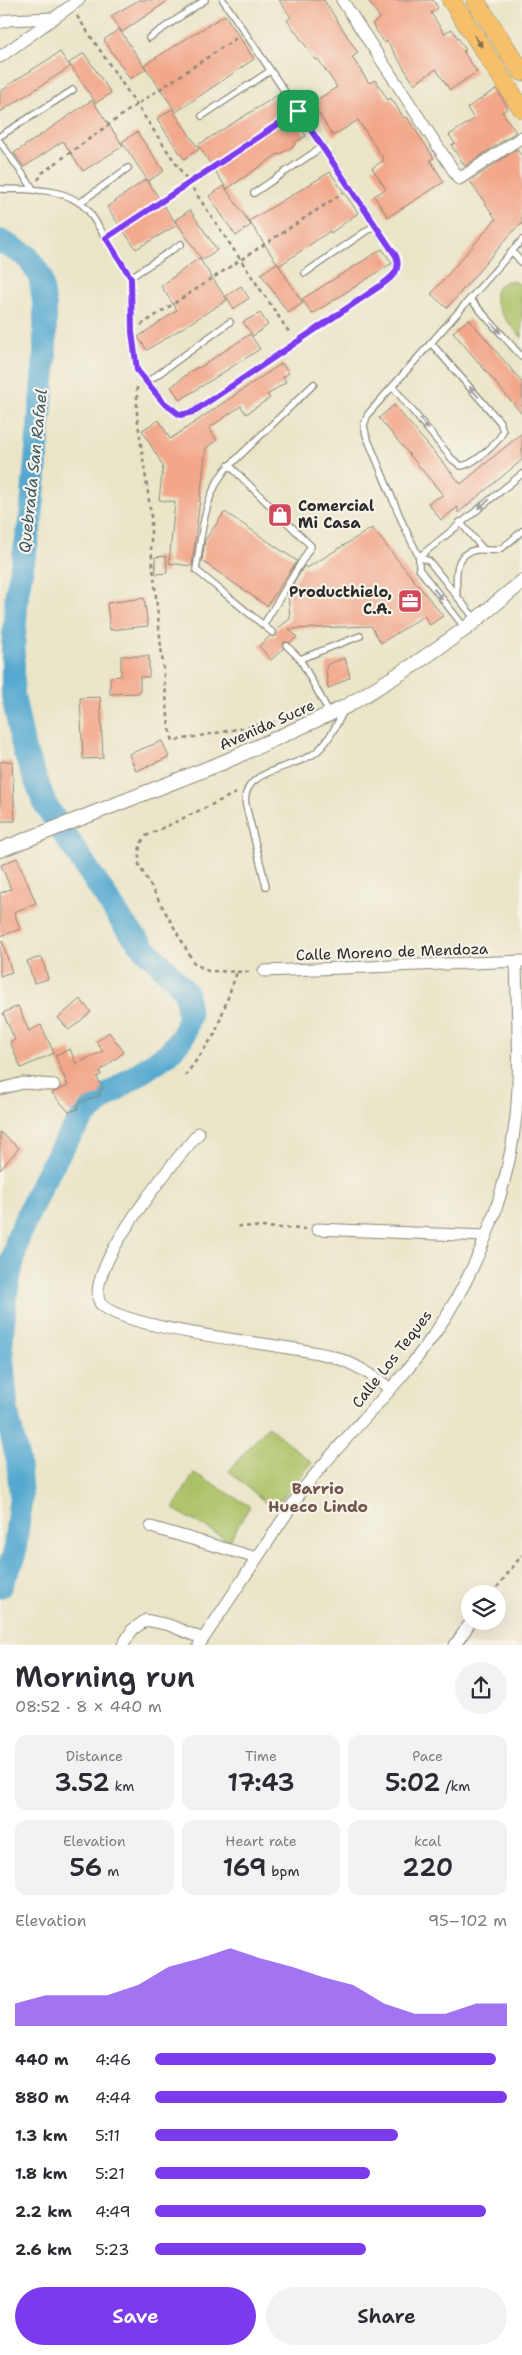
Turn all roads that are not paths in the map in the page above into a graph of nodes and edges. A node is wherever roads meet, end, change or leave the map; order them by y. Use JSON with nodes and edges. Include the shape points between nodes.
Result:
{"nodes":[{"id":1,"x":205,"y":0,"type":"edge"},
{"id":2,"x":223,"y":0,"type":"edge"},
{"id":3,"x":342,"y":0,"type":"edge"},
{"id":4,"x":451,"y":0,"type":"edge"},
{"id":5,"x":475,"y":0,"type":"edge"},
{"id":6,"x":74,"y":3,"type":"edge"},
{"id":7,"x":54,"y":18,"type":"junction"},
{"id":8,"x":0,"y":23,"type":"edge"},
{"id":9,"x":149,"y":38,"type":"dead end"},
{"id":10,"x":0,"y":57,"type":"edge"},
{"id":11,"x":270,"y":70,"type":"junction"},
{"id":12,"x":522,"y":72,"type":"edge"},
{"id":13,"x":73,"y":90,"type":"dead end"},
{"id":14,"x":522,"y":109,"type":"edge"},
{"id":15,"x":202,"y":116,"type":"dead end"},
{"id":16,"x":0,"y":136,"type":"edge"},
{"id":17,"x":522,"y":137,"type":"edge"},
{"id":18,"x":0,"y":142,"type":"edge"},
{"id":19,"x":322,"y":147,"type":"junction"},
{"id":20,"x":128,"y":168,"type":"dead end"},
{"id":21,"x":0,"y":189,"type":"edge"},
{"id":22,"x":34,"y":190,"type":"junction"},
{"id":23,"x":254,"y":193,"type":"dead end"},
{"id":24,"x":81,"y":202,"type":"junction"},
{"id":25,"x":375,"y":225,"type":"junction"},
{"id":26,"x":522,"y":240,"type":"edge"},
{"id":27,"x":182,"y":244,"type":"dead end"},
{"id":28,"x":512,"y":251,"type":"junction"},
{"id":29,"x":522,"y":263,"type":"edge"},
{"id":30,"x":305,"y":273,"type":"dead end"},
{"id":31,"x":131,"y":278,"type":"junction"},
{"id":32,"x":470,"y":299,"type":"junction"},
{"id":33,"x":230,"y":322,"type":"dead end"},
{"id":34,"x":432,"y":343,"type":"junction"},
{"id":35,"x":522,"y":357,"type":"edge"},
{"id":36,"x":146,"y":383,"type":"junction"},
{"id":37,"x":314,"y":384,"type":"dead end"},
{"id":38,"x":393,"y":386,"type":"junction"},
{"id":39,"x":230,"y":465,"type":"junction"},
{"id":40,"x":522,"y":474,"type":"edge"},
{"id":41,"x":460,"y":522,"type":"junction"},
{"id":42,"x":522,"y":531,"type":"edge"},
{"id":43,"x":483,"y":550,"type":"junction"},
{"id":44,"x":419,"y":557,"type":"junction"},
{"id":45,"x":522,"y":582,"type":"edge"},
{"id":46,"x":457,"y":596,"type":"junction"},
{"id":47,"x":264,"y":624,"type":"junction"},
{"id":48,"x":471,"y":624,"type":"junction"},
{"id":49,"x":273,"y":633,"type":"dead end"},
{"id":50,"x":360,"y":636,"type":"dead end"},
{"id":51,"x":286,"y":646,"type":"dead end"},
{"id":52,"x":300,"y":659,"type":"junction"},
{"id":53,"x":347,"y":706,"type":"junction"},
{"id":54,"x":330,"y":714,"type":"junction"},
{"id":55,"x":0,"y":850,"type":"edge"},
{"id":56,"x":266,"y":886,"type":"dead end"},
{"id":57,"x":519,"y":962,"type":"edge"},
{"id":58,"x":264,"y":972,"type":"road end"},
{"id":59,"x":54,"y":1085,"type":"dead end"},
{"id":60,"x":0,"y":1089,"type":"edge"},
{"id":61,"x":198,"y":1133,"type":"dead end"},
{"id":62,"x":317,"y":1229,"type":"road end"},
{"id":63,"x":485,"y":1236,"type":"junction"},
{"id":64,"x":390,"y":1389,"type":"junction"},
{"id":65,"x":151,"y":1527,"type":"dead end"},
{"id":66,"x":256,"y":1558,"type":"junction"},
{"id":67,"x":465,"y":1630,"type":"edge"},
{"id":68,"x":201,"y":1642,"type":"edge"},
{"id":69,"x":123,"y":1645,"type":"edge"},
{"id":70,"x":455,"y":1645,"type":"edge"}],
"edges":[{"from":1,"to":9,"type":"lane"},
{"from":2,"to":11,"type":"lane"},
{"from":3,"to":17,"type":"street","via":[[459,179]]},
{"from":4,"to":14,"type":"main road","one_way":true},
{"from":5,"to":12,"type":"main road"},
{"from":6,"to":7,"type":"street"},
{"from":7,"to":8,"type":"street"},
{"from":7,"to":10,"type":"street"},
{"from":11,"to":15,"type":"lane"},
{"from":11,"to":19,"type":"lane"},
{"from":13,"to":16,"type":"lane"},
{"from":18,"to":22,"type":"lane"},
{"from":19,"to":23,"type":"lane"},
{"from":19,"to":25,"type":"lane"},
{"from":20,"to":24,"type":"lane"},
{"from":21,"to":22,"type":"lane"},
{"from":22,"to":24,"type":"lane","via":[[64,193]]},
{"from":24,"to":31,"type":"lane"},
{"from":25,"to":30,"type":"lane"},
{"from":25,"to":36,"type":"lane","via":[[397,259],[395,274],[380,286],[189,414],[175,412]]},
{"from":26,"to":28,"type":"lane"},
{"from":27,"to":31,"type":"lane"},
{"from":28,"to":29,"type":"lane"},
{"from":28,"to":32,"type":"lane"},
{"from":31,"to":36,"type":"lane","via":[[132,332],[137,370]]},
{"from":32,"to":34,"type":"lane"},
{"from":32,"to":35,"type":"lane","one_way":true},
{"from":33,"to":36,"type":"lane"},
{"from":34,"to":38,"type":"lane"},
{"from":38,"to":34,"type":"lane","one_way":true,"via":[[461,466],[473,462],[498,440],[503,431],[500,422]]},
{"from":37,"to":39,"type":"lane"},
{"from":38,"to":44,"type":"lane","via":[[368,414],[364,429]]},
{"from":39,"to":47,"type":"lane","via":[[209,496],[196,570]]},
{"from":39,"to":47,"type":"lane","via":[[312,546]]},
{"from":40,"to":41,"type":"lane","one_way":true},
{"from":41,"to":43,"type":"lane"},
{"from":41,"to":44,"type":"lane"},
{"from":42,"to":43,"type":"lane","via":[[498,550]]},
{"from":43,"to":46,"type":"lane","via":[[468,553],[458,563]]},
{"from":44,"to":46,"type":"lane","via":[[429,561]]},
{"from":44,"to":48,"type":"lane","one_way":true,"via":[[419,569]]},
{"from":45,"to":48,"type":"street","name":"Avenida Sucre"},
{"from":46,"to":48,"type":"lane"},
{"from":47,"to":49,"type":"lane"},
{"from":48,"to":53,"type":"street","name":"Avenida Sucre"},
{"from":50,"to":52,"type":"lane"},
{"from":51,"to":52,"type":"lane"},
{"from":52,"to":54,"type":"lane"},
{"from":53,"to":54,"type":"street","name":"Avenida Sucre"},
{"from":53,"to":56,"type":"lane","via":[[330,738],[320,749],[306,759],[255,779],[246,789],[244,798]]},
{"from":54,"to":55,"type":"street","name":"Avenida Sucre","via":[[224,762]]},
{"from":57,"to":58,"type":"street","name":"Calle Moreno de Mendoza"},
{"from":57,"to":63,"type":"street","name":"Calle Los Teques","via":[[516,1116],[506,1176]]},
{"from":59,"to":60,"type":"street","via":[[23,1083]]},
{"from":61,"to":64,"type":"street","via":[[165,1173],[117,1244],[97,1286],[100,1302],[118,1315],[139,1321],[330,1356],[362,1368]]},
{"from":62,"to":63,"type":"street"},
{"from":63,"to":64,"type":"street","name":"Calle Los Teques","via":[[462,1287],[434,1334]]},
{"from":64,"to":66,"type":"street","name":"Calle Los Teques","via":[[316,1472]]},
{"from":65,"to":66,"type":"street"},
{"from":66,"to":68,"type":"street","name":"Calle Los Teques"},
{"from":67,"to":70,"type":"street"},
{"from":68,"to":69,"type":"street","via":[[169,1625],[146,1620],[132,1630]]}]}
